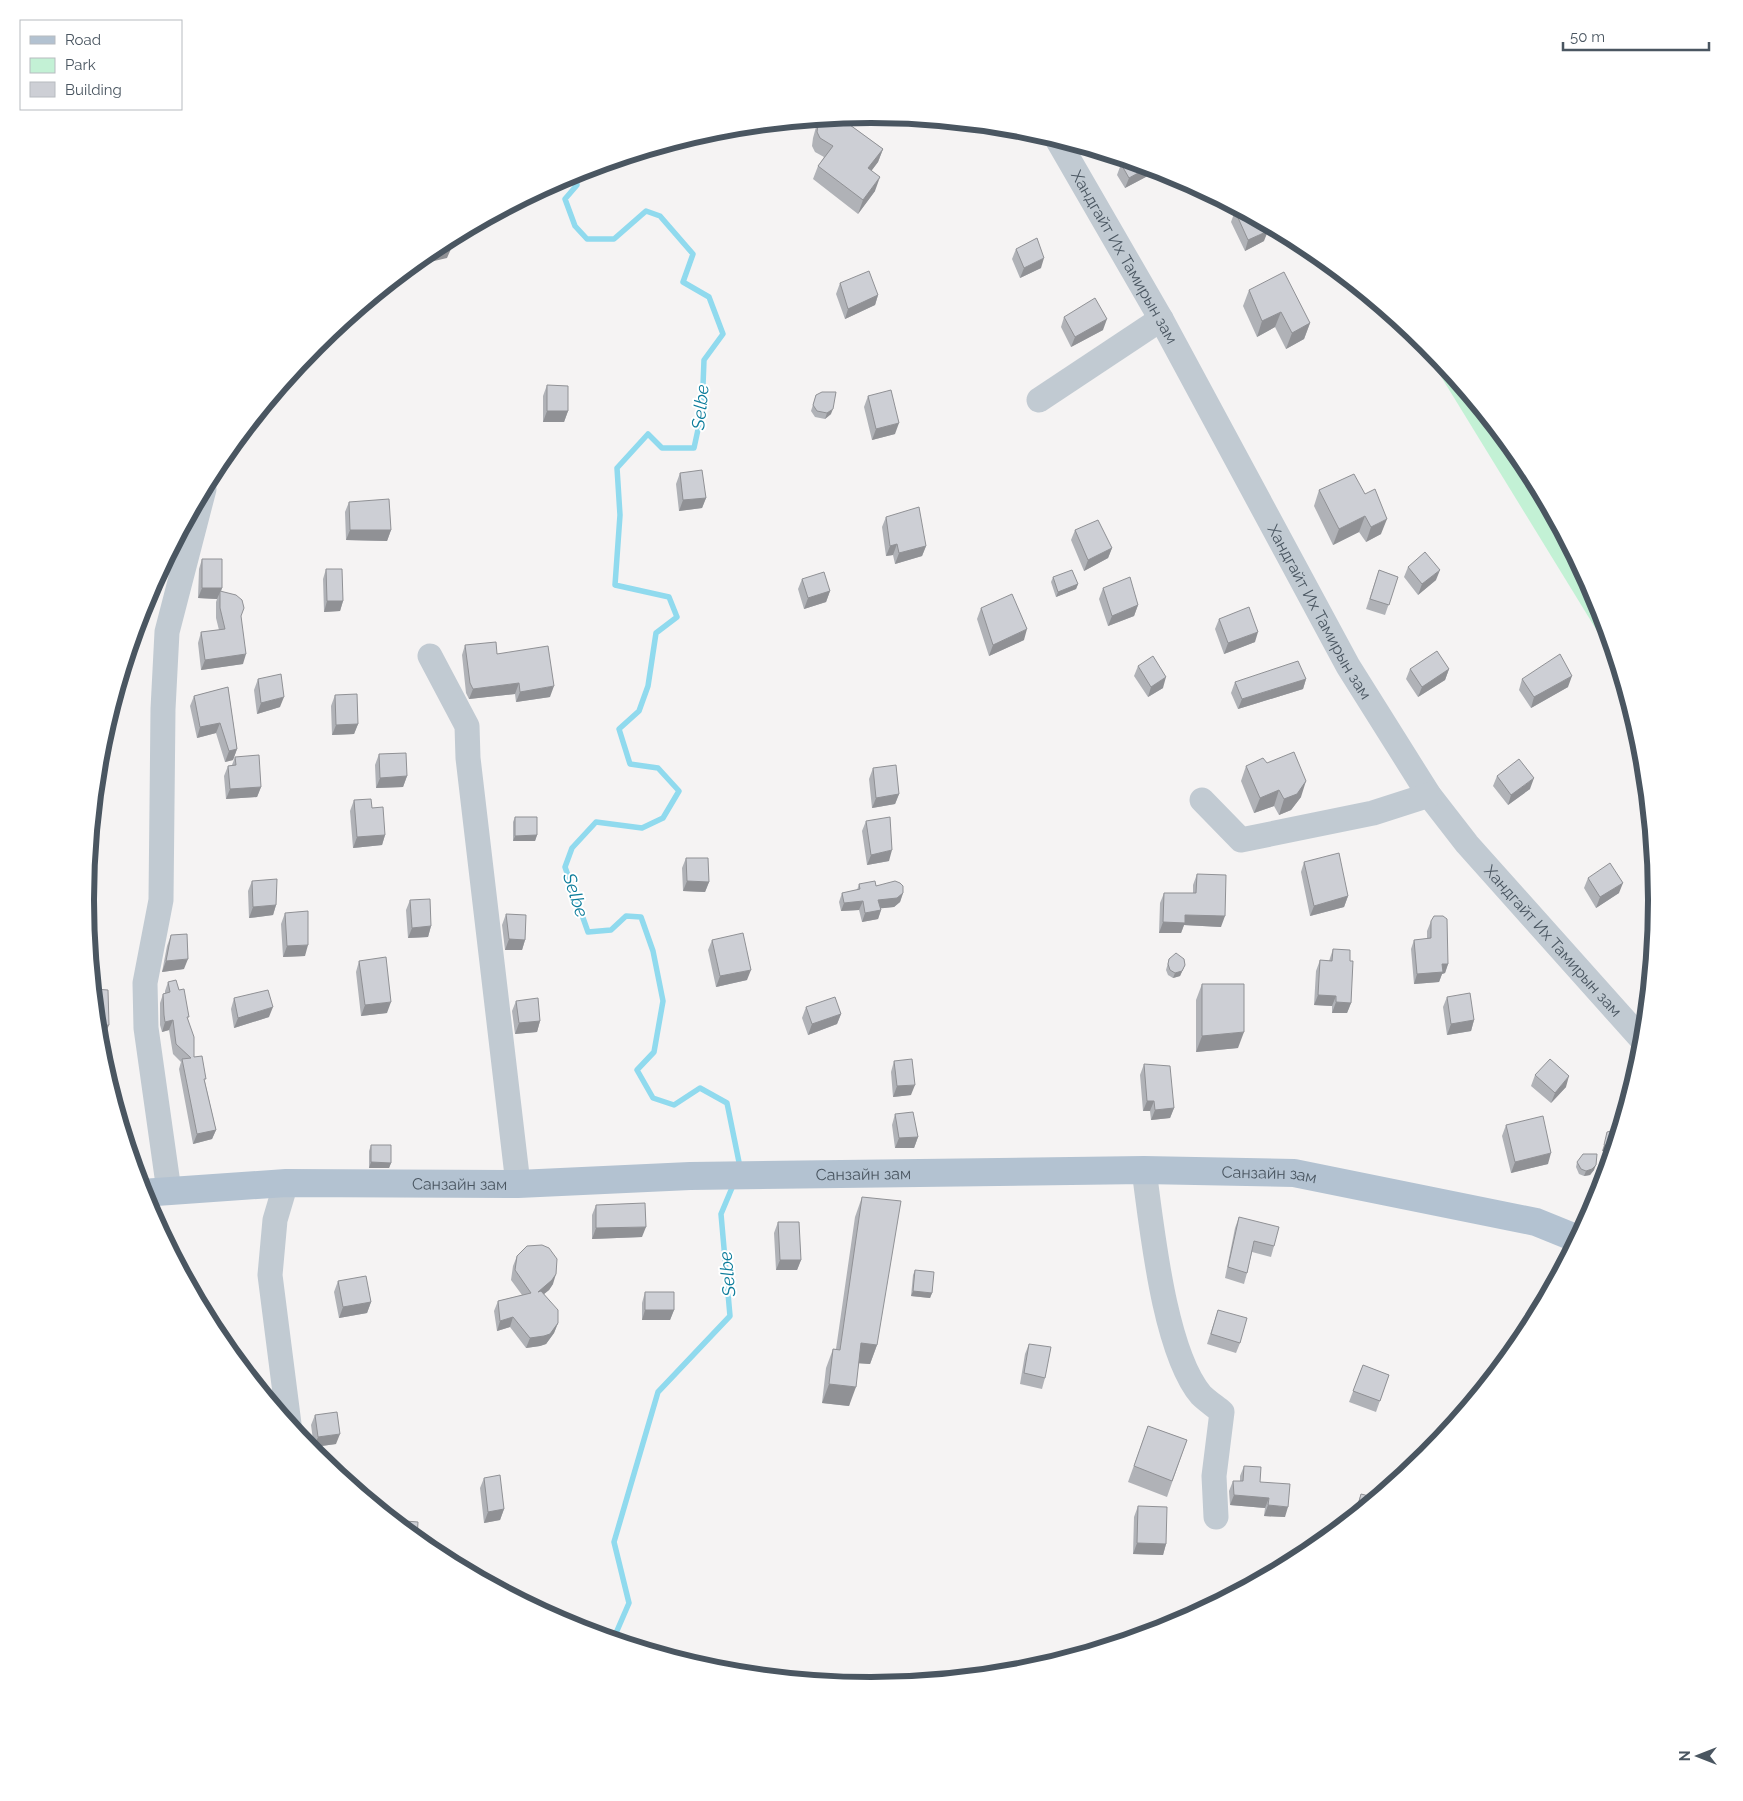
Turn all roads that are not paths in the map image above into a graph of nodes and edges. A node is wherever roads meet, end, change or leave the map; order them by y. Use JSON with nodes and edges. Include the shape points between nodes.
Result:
{"nodes":[{"id":1,"x":1061,"y":146,"type":"edge"},
{"id":2,"x":1161,"y":320,"type":"junction"},
{"id":3,"x":1039,"y":400,"type":"dead end"},
{"id":4,"x":198,"y":512,"type":"edge"},
{"id":5,"x":430,"y":656,"type":"dead end"},
{"id":6,"x":1429,"y":795,"type":"junction"},
{"id":7,"x":1202,"y":800,"type":"dead end"},
{"id":8,"x":1637,"y":1034,"type":"edge"},
{"id":9,"x":1144,"y":1170,"type":"junction"},
{"id":10,"x":286,"y":1183,"type":"junction"},
{"id":11,"x":518,"y":1184,"type":"junction"},
{"id":12,"x":155,"y":1192,"type":"edge"},
{"id":13,"x":1572,"y":1237,"type":"edge"},
{"id":14,"x":288,"y":1414,"type":"edge"},
{"id":15,"x":1216,"y":1517,"type":"dead end"}],
"edges":[{"from":1,"to":2,"type":"street","name":"Хандгайт Их Тамирын зам"},
{"from":2,"to":3,"type":"street"},
{"from":2,"to":6,"type":"street","name":"Хандгайт Их Тамирын зам","via":[[1348,666]]},
{"from":4,"to":12,"type":"street","via":[[167,632],[161,900],[145,983]]},
{"from":5,"to":11,"type":"street","via":[[467,726],[468,758]]},
{"from":6,"to":7,"type":"street","via":[[1373,813],[1241,840]]},
{"from":6,"to":8,"type":"street","name":"Хандгайт Их Тамирын зам","via":[[1467,844]]},
{"from":9,"to":11,"type":"main road","name":"Санзайн зам","via":[[690,1176]]},
{"from":9,"to":13,"type":"main road","name":"Санзайн зам","via":[[1294,1173],[1536,1222]]},
{"from":9,"to":15,"type":"street","via":[[1158,1268],[1182,1362],[1202,1395],[1222,1412],[1214,1476]]},
{"from":10,"to":11,"type":"main road","name":"Санзайн зам"},
{"from":10,"to":12,"type":"main road","name":"Санзайн зам"},
{"from":10,"to":14,"type":"street","via":[[275,1220],[270,1274]]}]}
